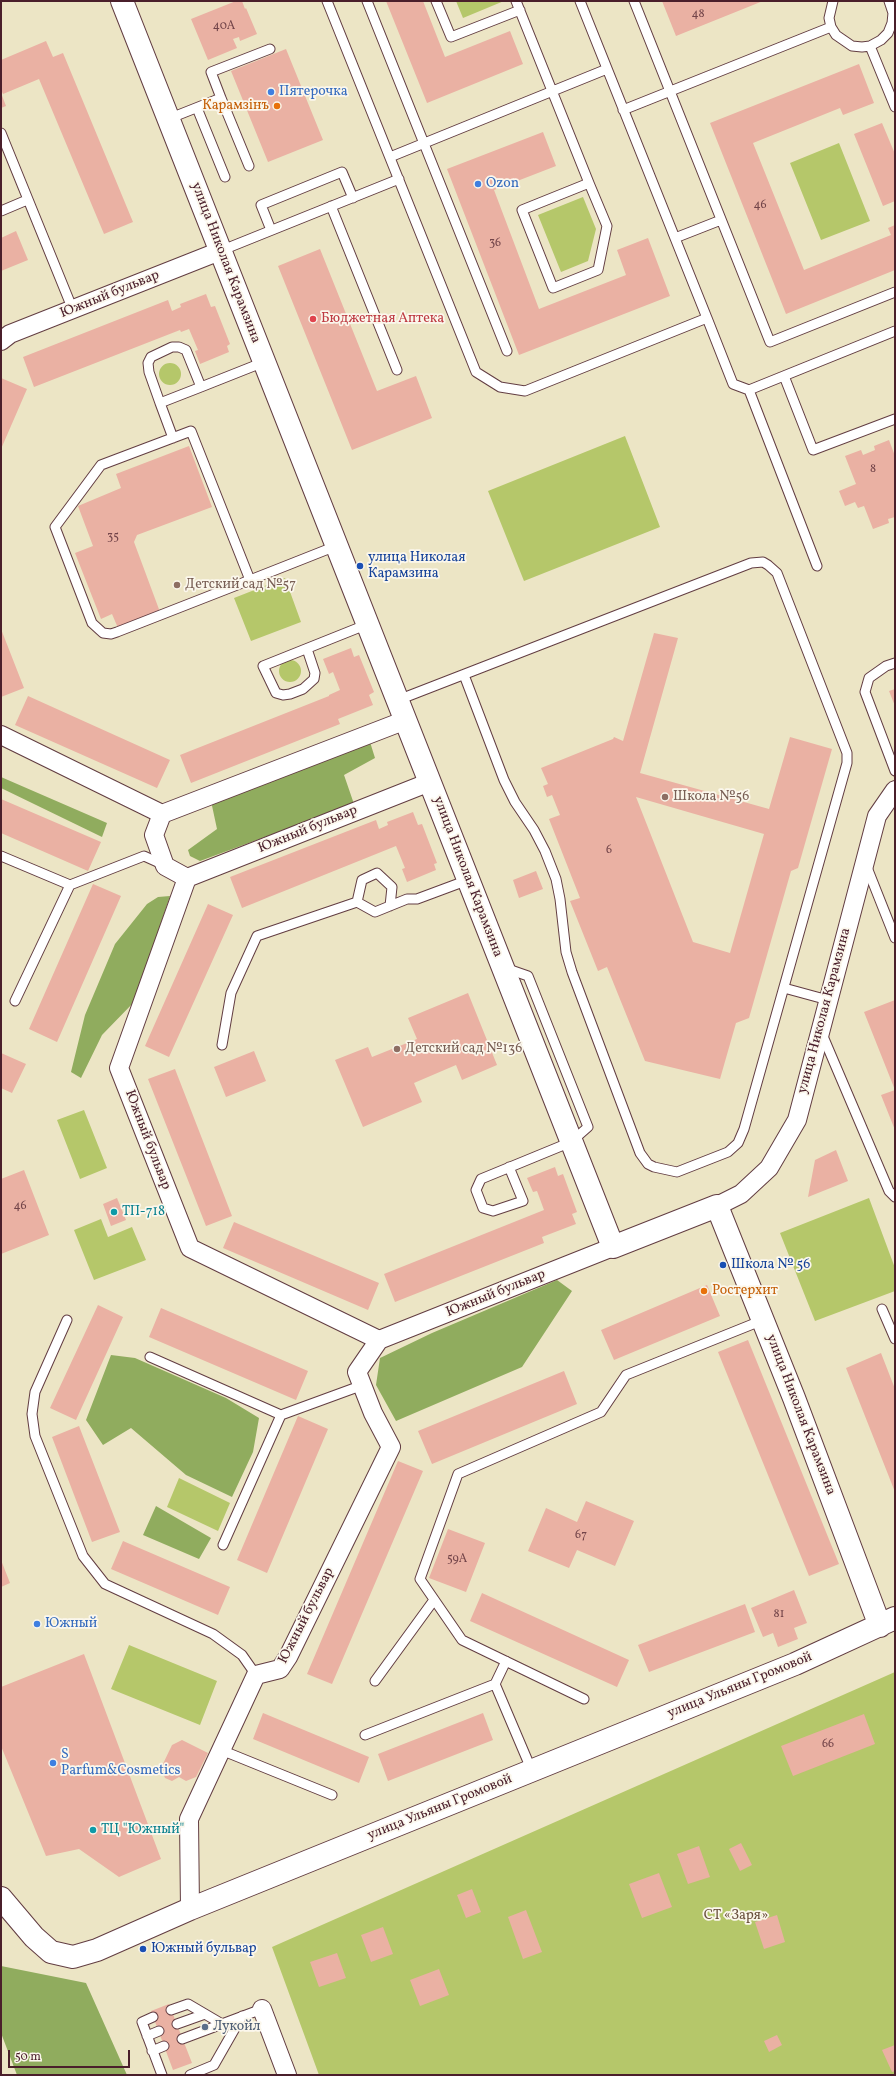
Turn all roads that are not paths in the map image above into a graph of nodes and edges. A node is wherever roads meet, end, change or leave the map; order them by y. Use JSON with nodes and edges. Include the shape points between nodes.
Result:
{"nodes":[{"id":1,"x":122,"y":1,"type":"edge"},
{"id":2,"x":327,"y":1,"type":"edge"},
{"id":3,"x":367,"y":1,"type":"edge"},
{"id":4,"x":436,"y":1,"type":"edge"},
{"id":5,"x":580,"y":1,"type":"edge"},
{"id":6,"x":634,"y":1,"type":"edge"},
{"id":7,"x":833,"y":1,"type":"edge"},
{"id":8,"x":892,"y":2,"type":"edge"},
{"id":9,"x":518,"y":5,"type":"edge"},
{"id":10,"x":831,"y":27,"type":"junction"},
{"id":11,"x":870,"y":46,"type":"junction"},
{"id":12,"x":270,"y":49,"type":"dead end"},
{"id":13,"x":607,"y":69,"type":"junction"},
{"id":14,"x":552,"y":91,"type":"junction"},
{"id":15,"x":670,"y":91,"type":"junction"},
{"id":16,"x":222,"y":98,"type":"junction"},
{"id":17,"x":895,"y":107,"type":"edge"},
{"id":18,"x":197,"y":108,"type":"junction"},
{"id":19,"x":623,"y":110,"type":"junction"},
{"id":20,"x":168,"y":119,"type":"junction"},
{"id":21,"x":1,"y":133,"type":"edge"},
{"id":22,"x":424,"y":143,"type":"junction"},
{"id":23,"x":390,"y":157,"type":"junction"},
{"id":24,"x":249,"y":166,"type":"dead end"},
{"id":25,"x":225,"y":177,"type":"dead end"},
{"id":26,"x":399,"y":180,"type":"junction"},
{"id":27,"x":589,"y":183,"type":"junction"},
{"id":28,"x":352,"y":198,"type":"junction"},
{"id":29,"x":28,"y":200,"type":"junction"},
{"id":30,"x":331,"y":206,"type":"junction"},
{"id":31,"x":1,"y":211,"type":"edge"},
{"id":32,"x":721,"y":220,"type":"junction"},
{"id":33,"x":271,"y":230,"type":"junction"},
{"id":34,"x":675,"y":238,"type":"junction"},
{"id":35,"x":220,"y":251,"type":"junction"},
{"id":36,"x":895,"y":292,"type":"edge"},
{"id":37,"x":73,"y":310,"type":"junction"},
{"id":38,"x":707,"y":318,"type":"junction"},
{"id":39,"x":895,"y":331,"type":"edge"},
{"id":40,"x":1,"y":341,"type":"edge"},
{"id":41,"x":507,"y":351,"type":"dead end"},
{"id":42,"x":264,"y":362,"type":"junction"},
{"id":43,"x":397,"y":370,"type":"dead end"},
{"id":44,"x":784,"y":376,"type":"junction"},
{"id":45,"x":201,"y":387,"type":"junction"},
{"id":46,"x":749,"y":390,"type":"junction"},
{"id":47,"x":160,"y":403,"type":"junction"},
{"id":48,"x":895,"y":419,"type":"edge"},
{"id":49,"x":174,"y":438,"type":"junction"},
{"id":50,"x":336,"y":546,"type":"junction"},
{"id":51,"x":817,"y":566,"type":"dead end"},
{"id":52,"x":250,"y":580,"type":"junction"},
{"id":53,"x":368,"y":624,"type":"junction"},
{"id":54,"x":307,"y":649,"type":"junction"},
{"id":55,"x":895,"y":663,"type":"edge"},
{"id":56,"x":464,"y":674,"type":"junction"},
{"id":57,"x":402,"y":710,"type":"junction"},
{"id":58,"x":1,"y":735,"type":"edge"},
{"id":59,"x":895,"y":771,"type":"edge"},
{"id":60,"x":430,"y":782,"type":"junction"},
{"id":61,"x":895,"y":790,"type":"edge"},
{"id":62,"x":162,"y":814,"type":"junction"},
{"id":63,"x":154,"y":835,"type":"junction"},
{"id":64,"x":1,"y":856,"type":"edge"},
{"id":65,"x":144,"y":856,"type":"junction"},
{"id":66,"x":865,"y":862,"type":"junction"},
{"id":67,"x":165,"y":866,"type":"junction"},
{"id":68,"x":187,"y":878,"type":"junction"},
{"id":69,"x":468,"y":880,"type":"junction"},
{"id":70,"x":70,"y":885,"type":"junction"},
{"id":71,"x":357,"y":902,"type":"junction"},
{"id":72,"x":390,"y":906,"type":"junction"},
{"id":73,"x":895,"y":938,"type":"edge"},
{"id":74,"x":784,"y":988,"type":"junction"},
{"id":75,"x":828,"y":1000,"type":"junction"},
{"id":76,"x":16,"y":1001,"type":"dead end"},
{"id":77,"x":820,"y":1031,"type":"junction"},
{"id":78,"x":222,"y":1045,"type":"dead end"},
{"id":79,"x":571,"y":1142,"type":"junction"},
{"id":80,"x":509,"y":1168,"type":"junction"},
{"id":81,"x":895,"y":1197,"type":"edge"},
{"id":82,"x":717,"y":1206,"type":"junction"},
{"id":83,"x":613,"y":1247,"type":"junction"},
{"id":84,"x":882,"y":1309,"type":"dead end"},
{"id":85,"x":764,"y":1319,"type":"junction"},
{"id":86,"x":67,"y":1320,"type":"dead end"},
{"id":87,"x":895,"y":1339,"type":"edge"},
{"id":88,"x":379,"y":1340,"type":"junction"},
{"id":89,"x":150,"y":1358,"type":"dead end"},
{"id":90,"x":362,"y":1385,"type":"junction"},
{"id":91,"x":281,"y":1415,"type":"junction"},
{"id":92,"x":223,"y":1545,"type":"dead end"},
{"id":93,"x":434,"y":1600,"type":"junction"},
{"id":94,"x":887,"y":1622,"type":"edge"},
{"id":95,"x":506,"y":1661,"type":"junction"},
{"id":96,"x":256,"y":1675,"type":"junction"},
{"id":97,"x":375,"y":1681,"type":"dead end"},
{"id":98,"x":495,"y":1684,"type":"junction"},
{"id":99,"x":584,"y":1699,"type":"dead end"},
{"id":100,"x":365,"y":1735,"type":"dead end"},
{"id":101,"x":221,"y":1750,"type":"junction"},
{"id":102,"x":532,"y":1771,"type":"junction"},
{"id":103,"x":332,"y":1795,"type":"dead end"},
{"id":104,"x":1,"y":1898,"type":"edge"},
{"id":105,"x":190,"y":1909,"type":"junction"},
{"id":106,"x":262,"y":2009,"type":"joint"},
{"id":107,"x":171,"y":2010,"type":"dead end"},
{"id":108,"x":205,"y":2014,"type":"junction"},
{"id":109,"x":242,"y":2016,"type":"junction"},
{"id":110,"x":154,"y":2017,"type":"dead end"},
{"id":111,"x":177,"y":2024,"type":"dead end"},
{"id":112,"x":222,"y":2024,"type":"junction"},
{"id":113,"x":159,"y":2031,"type":"dead end"},
{"id":114,"x":147,"y":2036,"type":"junction"},
{"id":115,"x":182,"y":2039,"type":"dead end"},
{"id":116,"x":164,"y":2046,"type":"dead end"},
{"id":117,"x":152,"y":2051,"type":"junction"},
{"id":118,"x":162,"y":2075,"type":"edge"},
{"id":119,"x":190,"y":2075,"type":"edge"},
{"id":120,"x":287,"y":2075,"type":"edge"}],
"edges":[{"from":1,"to":20,"type":"street","name":"улица Николая Карамзина"},
{"from":2,"to":23,"type":"lane"},
{"from":3,"to":22,"type":"lane"},
{"from":4,"to":9,"type":"lane","via":[[451,37]]},
{"from":5,"to":13,"type":"lane"},
{"from":6,"to":15,"type":"lane"},
{"from":7,"to":10,"type":"lane","via":[[829,18]]},
{"from":8,"to":11,"type":"lane","via":[[892,23],[888,32],[881,40]]},
{"from":9,"to":14,"type":"lane"},
{"from":10,"to":11,"type":"lane","via":[[836,36],[852,46]]},
{"from":10,"to":15,"type":"lane"},
{"from":11,"to":17,"type":"lane"},
{"from":12,"to":16,"type":"lane","via":[[211,72]]},
{"from":13,"to":14,"type":"lane"},
{"from":13,"to":19,"type":"lane"},
{"from":14,"to":22,"type":"lane"},
{"from":14,"to":27,"type":"lane"},
{"from":15,"to":19,"type":"lane"},
{"from":15,"to":32,"type":"lane"},
{"from":16,"to":18,"type":"lane"},
{"from":16,"to":24,"type":"lane"},
{"from":18,"to":20,"type":"lane"},
{"from":18,"to":25,"type":"lane"},
{"from":19,"to":34,"type":"lane"},
{"from":20,"to":35,"type":"street","name":"улица Николая Карамзина"},
{"from":21,"to":29,"type":"lane"},
{"from":22,"to":23,"type":"lane"},
{"from":22,"to":41,"type":"lane"},
{"from":23,"to":26,"type":"lane"},
{"from":26,"to":28,"type":"lane"},
{"from":26,"to":38,"type":"lane","via":[[476,372],[500,387],[525,391]]},
{"from":27,"to":27,"type":"lane","via":[[522,210],[553,288],[598,270],[606,226]]},
{"from":28,"to":30,"type":"lane"},
{"from":28,"to":33,"type":"lane","via":[[342,172],[261,205]]},
{"from":29,"to":31,"type":"lane"},
{"from":29,"to":37,"type":"lane"},
{"from":30,"to":33,"type":"lane"},
{"from":30,"to":43,"type":"lane"},
{"from":32,"to":34,"type":"lane"},
{"from":32,"to":36,"type":"lane","via":[[770,342]]},
{"from":33,"to":35,"type":"lane"},
{"from":34,"to":38,"type":"lane"},
{"from":35,"to":37,"type":"street","name":"Южный бульвар"},
{"from":35,"to":42,"type":"street","name":"улица Николая Карамзина"},
{"from":37,"to":40,"type":"street","name":"Южный бульвар","via":[[10,334]]},
{"from":38,"to":46,"type":"lane","via":[[733,384]]},
{"from":39,"to":44,"type":"lane"},
{"from":42,"to":45,"type":"lane"},
{"from":42,"to":50,"type":"street","name":"улица Николая Карамзина"},
{"from":44,"to":46,"type":"lane"},
{"from":44,"to":48,"type":"lane","via":[[813,450]]},
{"from":45,"to":47,"type":"lane"},
{"from":45,"to":47,"type":"lane","via":[[186,350],[172,347],[151,357],[148,363],[148,372]]},
{"from":46,"to":51,"type":"lane"},
{"from":47,"to":49,"type":"lane"},
{"from":49,"to":52,"type":"lane","via":[[191,431]]},
{"from":49,"to":52,"type":"lane","via":[[101,466],[55,527],[92,623],[103,633],[117,632]]},
{"from":50,"to":52,"type":"lane"},
{"from":50,"to":53,"type":"street","name":"улица Николая Карамзина"},
{"from":53,"to":54,"type":"lane"},
{"from":53,"to":57,"type":"street","name":"улица Николая Карамзина"},
{"from":54,"to":54,"type":"lane","via":[[263,666],[276,693],[290,694],[303,689],[314,680],[315,673]]},
{"from":55,"to":59,"type":"lane","via":[[869,678],[865,692]]},
{"from":56,"to":57,"type":"lane"},
{"from":56,"to":74,"type":"lane","via":[[751,563],[763,562],[773,569],[779,578],[848,758]]},
{"from":56,"to":74,"type":"lane","via":[[504,780],[545,851],[556,879],[566,952],[572,972],[640,1153],[648,1164],[662,1170],[677,1172],[728,1152],[738,1143]]},
{"from":57,"to":60,"type":"street","name":"улица Николая Карамзина"},
{"from":57,"to":62,"type":"street"},
{"from":58,"to":62,"type":"street"},
{"from":60,"to":68,"type":"street","name":"Южный бульвар"},
{"from":60,"to":69,"type":"street","name":"улица Николая Карамзина"},
{"from":61,"to":66,"type":"street","name":"улица Николая Карамзина","via":[[877,816]]},
{"from":62,"to":63,"type":"street"},
{"from":63,"to":65,"type":"lane"},
{"from":63,"to":67,"type":"street"},
{"from":64,"to":70,"type":"lane"},
{"from":65,"to":67,"type":"lane"},
{"from":65,"to":70,"type":"lane"},
{"from":66,"to":73,"type":"lane"},
{"from":66,"to":75,"type":"street","name":"улица Николая Карамзина"},
{"from":67,"to":68,"type":"street"},
{"from":68,"to":88,"type":"street","name":"Южный бульвар","via":[[119,1068],[190,1248]]},
{"from":69,"to":72,"type":"lane","via":[[417,900],[407,899]]},
{"from":69,"to":79,"type":"street","name":"улица Николая Карамзина"},
{"from":70,"to":76,"type":"lane"},
{"from":71,"to":72,"type":"lane","via":[[375,912]]},
{"from":71,"to":72,"type":"lane","via":[[362,880],[377,873],[392,887]]},
{"from":71,"to":78,"type":"lane","via":[[256,936],[231,992]]},
{"from":74,"to":75,"type":"lane"},
{"from":75,"to":77,"type":"street","name":"улица Николая Карамзина"},
{"from":77,"to":81,"type":"lane","via":[[889,1191]]},
{"from":77,"to":82,"type":"street","name":"улица Николая Карамзина","via":[[797,1120],[782,1148],[756,1182],[741,1194]]},
{"from":79,"to":80,"type":"lane"},
{"from":79,"to":83,"type":"street","name":"улица Николая Карамзина"},
{"from":80,"to":80,"type":"lane","via":[[481,1179],[476,1190],[483,1208],[493,1211],[523,1201]]},
{"from":82,"to":83,"type":"street","name":"улица Николая Карамзина"},
{"from":82,"to":85,"type":"street","name":"улица Николая Карамзина"},
{"from":83,"to":88,"type":"street","name":"Южный бульвар"},
{"from":84,"to":87,"type":"lane"},
{"from":85,"to":93,"type":"lane","via":[[626,1375],[601,1412],[458,1474],[420,1579]]},
{"from":85,"to":94,"type":"street","name":"улица Николая Карамзина"},
{"from":86,"to":96,"type":"lane","via":[[36,1392],[32,1414],[35,1436],[83,1556],[106,1584],[212,1634],[242,1655]]},
{"from":88,"to":90,"type":"street","name":"Южный бульвар","via":[[357,1372]]},
{"from":89,"to":91,"type":"lane"},
{"from":90,"to":91,"type":"lane"},
{"from":90,"to":96,"type":"street","name":"Южный бульвар","via":[[391,1447],[288,1658],[280,1669]]},
{"from":91,"to":92,"type":"lane"},
{"from":93,"to":95,"type":"lane","via":[[462,1640]]},
{"from":93,"to":97,"type":"lane"},
{"from":94,"to":102,"type":"street","name":"улица Ульяны Громовой","via":[[795,1664]]},
{"from":95,"to":98,"type":"lane"},
{"from":95,"to":99,"type":"lane"},
{"from":96,"to":101,"type":"street"},
{"from":98,"to":100,"type":"lane"},
{"from":98,"to":102,"type":"lane"},
{"from":101,"to":103,"type":"lane"},
{"from":101,"to":105,"type":"street","via":[[189,1819]]},
{"from":102,"to":105,"type":"street","name":"улица Ульяны Громовой"},
{"from":104,"to":105,"type":"street","name":"улица Ульяны Громовой","via":[[34,1937],[51,1952],[73,1957],[97,1950]]},
{"from":106,"to":109,"type":"lane"},
{"from":106,"to":120,"type":"street"},
{"from":107,"to":108,"type":"lane","via":[[188,2004]]},
{"from":108,"to":111,"type":"lane"},
{"from":108,"to":112,"type":"lane"},
{"from":109,"to":112,"type":"lane"},
{"from":109,"to":119,"type":"lane","via":[[214,2065]]},
{"from":110,"to":114,"type":"lane","via":[[142,2022]]},
{"from":112,"to":115,"type":"lane"},
{"from":113,"to":114,"type":"lane"},
{"from":114,"to":117,"type":"lane"},
{"from":116,"to":117,"type":"lane"},
{"from":117,"to":118,"type":"lane"}]}
